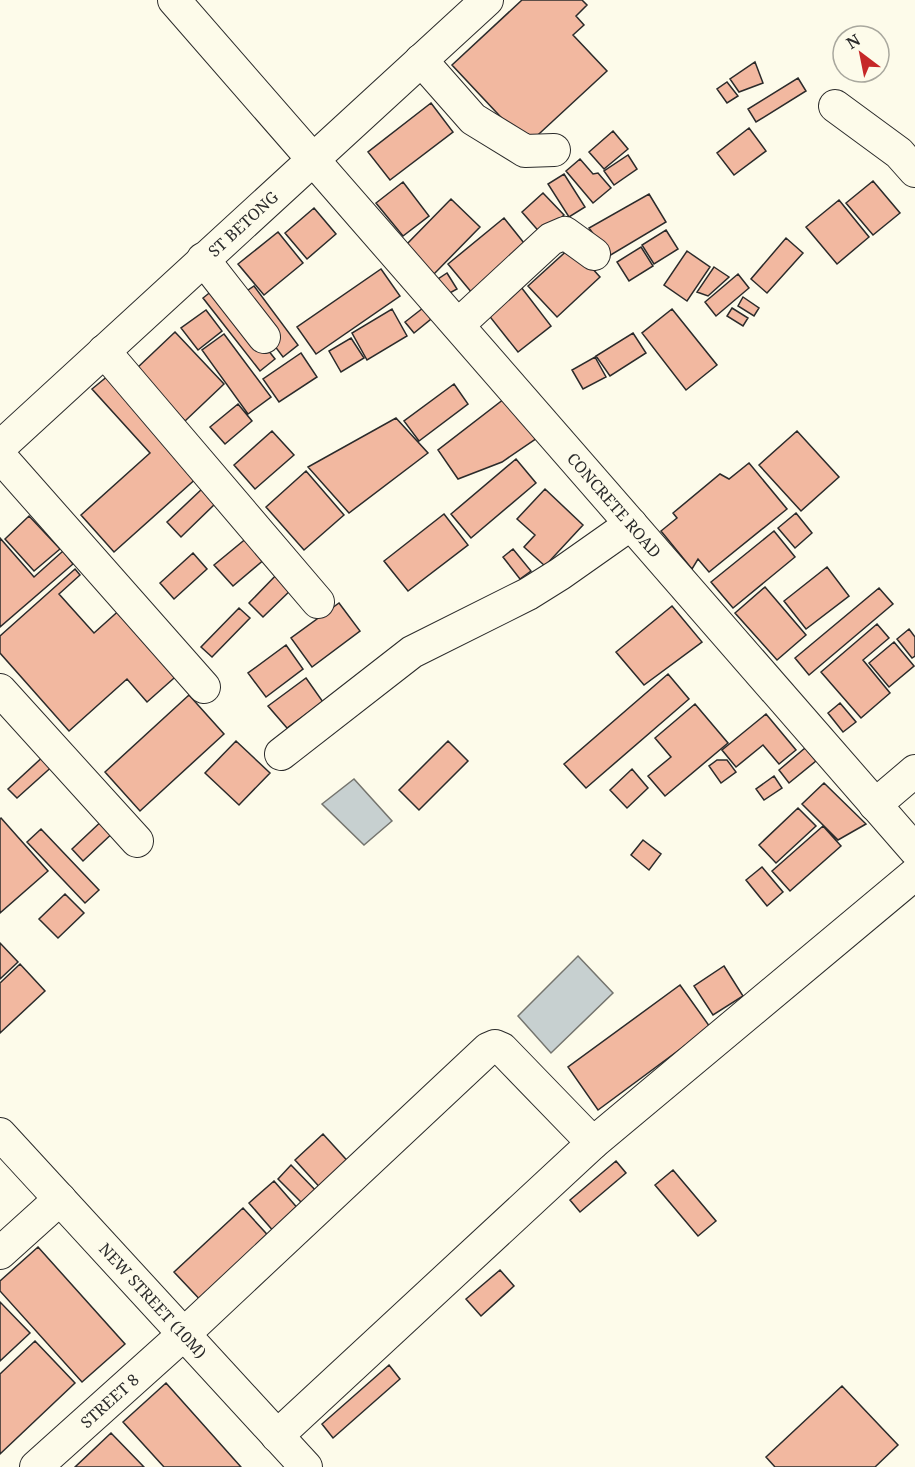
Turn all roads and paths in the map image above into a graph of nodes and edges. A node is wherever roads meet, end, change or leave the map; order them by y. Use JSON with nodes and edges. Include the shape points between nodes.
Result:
{"nodes":[{"id":1,"x":175,"y":0,"type":"edge"},
{"id":2,"x":487,"y":0,"type":"edge"},
{"id":3,"x":421,"y":60,"type":"junction"},
{"id":4,"x":835,"y":106,"type":"dead end"},
{"id":5,"x":554,"y":150,"type":"dead end"},
{"id":6,"x":312,"y":160,"type":"junction"},
{"id":7,"x":915,"y":171,"type":"edge"},
{"id":8,"x":594,"y":254,"type":"dead end"},
{"id":9,"x":203,"y":259,"type":"junction"},
{"id":10,"x":458,"y":325,"type":"junction"},
{"id":11,"x":264,"y":338,"type":"dead end"},
{"id":12,"x":104,"y":351,"type":"junction"},
{"id":13,"x":0,"y":447,"type":"edge"},
{"id":14,"x":0,"y":456,"type":"edge"},
{"id":15,"x":631,"y":524,"type":"junction"},
{"id":16,"x":318,"y":602,"type":"dead end"},
{"id":17,"x":204,"y":687,"type":"dead end"},
{"id":18,"x":0,"y":690,"type":"edge"},
{"id":19,"x":281,"y":754,"type":"dead end"},
{"id":20,"x":915,"y":771,"type":"edge"},
{"id":21,"x":875,"y":805,"type":"junction"},
{"id":22,"x":137,"y":841,"type":"dead end"},
{"id":23,"x":915,"y":850,"type":"edge"},
{"id":24,"x":915,"y":874,"type":"edge"},
{"id":25,"x":0,"y":1134,"type":"edge"},
{"id":26,"x":593,"y":1143,"type":"junction"},
{"id":27,"x":60,"y":1199,"type":"junction"},
{"id":28,"x":0,"y":1253,"type":"edge"},
{"id":29,"x":184,"y":1334,"type":"junction"},
{"id":30,"x":277,"y":1436,"type":"junction"},
{"id":31,"x":36,"y":1467,"type":"edge"},
{"id":32,"x":306,"y":1467,"type":"edge"}],
"edges":[{"from":1,"to":6,"type":"street","name":"CONCRETE ROAD"},
{"from":2,"to":3,"type":"street","name":"ST BETONG"},
{"from":3,"to":5,"type":"street","via":[[473,119],[525,151]]},
{"from":3,"to":6,"type":"street","name":"ST BETONG"},
{"from":4,"to":7,"type":"street","via":[[899,153]]},
{"from":6,"to":9,"type":"street","name":"ST BETONG"},
{"from":6,"to":10,"type":"street","name":"CONCRETE ROAD"},
{"from":8,"to":10,"type":"street","via":[[565,233],[551,239]]},
{"from":9,"to":11,"type":"street"},
{"from":9,"to":12,"type":"street","name":"ST BETONG"},
{"from":10,"to":15,"type":"street","name":"CONCRETE ROAD"},
{"from":12,"to":13,"type":"street","name":"ST BETONG"},
{"from":12,"to":16,"type":"street"},
{"from":14,"to":17,"type":"street"},
{"from":15,"to":19,"type":"street","via":[[528,594],[412,652]]},
{"from":15,"to":21,"type":"street","name":"CONCRETE ROAD"},
{"from":18,"to":22,"type":"street"},
{"from":20,"to":21,"type":"street"},
{"from":21,"to":23,"type":"street","name":"CONCRETE ROAD"},
{"from":24,"to":26,"type":"street"},
{"from":25,"to":27,"type":"street","name":"NEW STREET (10M)"},
{"from":26,"to":29,"type":"street","name":"STREET 8","via":[[502,1049],[488,1049]]},
{"from":26,"to":30,"type":"street"},
{"from":27,"to":28,"type":"street"},
{"from":27,"to":29,"type":"street","name":"NEW STREET (10M)"},
{"from":29,"to":30,"type":"street","name":"NEW STREET (10M)"},
{"from":29,"to":31,"type":"street","name":"STREET 8"},
{"from":30,"to":32,"type":"street","name":"NEW STREET (10M)"}]}
